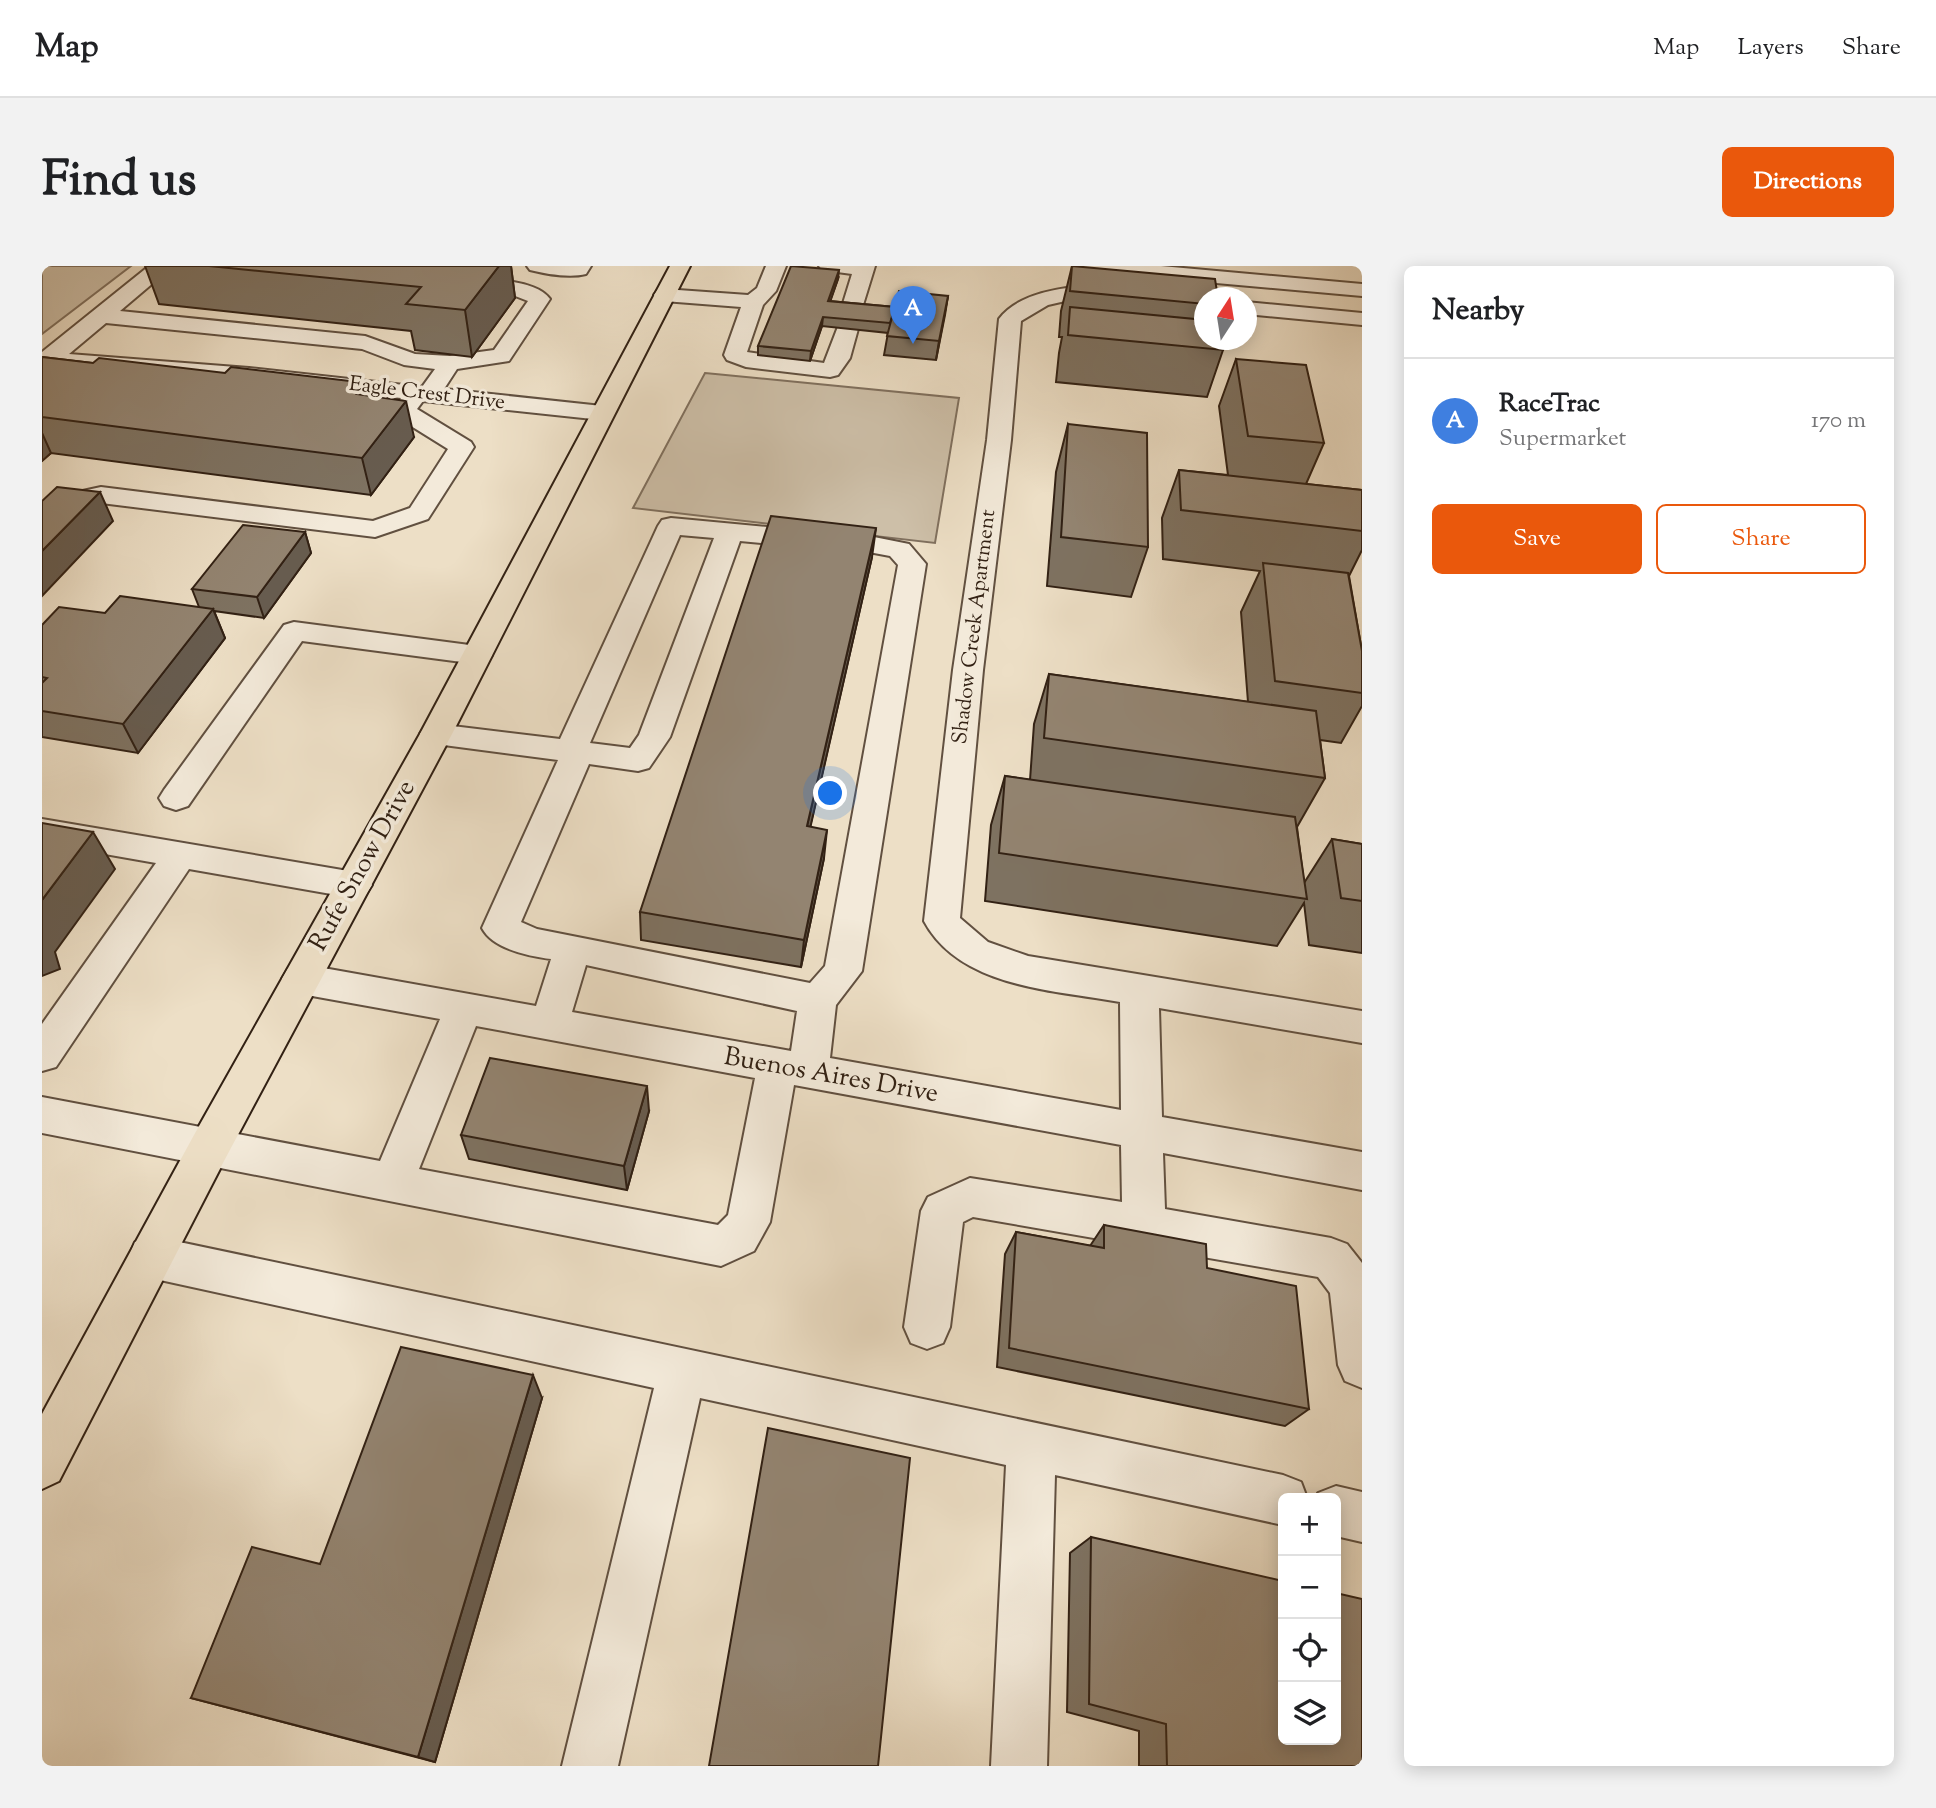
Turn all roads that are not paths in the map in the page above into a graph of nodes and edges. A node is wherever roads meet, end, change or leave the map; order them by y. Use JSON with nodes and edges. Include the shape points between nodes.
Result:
{"nodes":[{"id":1,"x":170,"y":266,"type":"edge"},
{"id":2,"x":537,"y":266,"type":"edge"},
{"id":3,"x":582,"y":266,"type":"edge"},
{"id":4,"x":776,"y":266,"type":"edge"},
{"id":5,"x":829,"y":266,"type":"edge"},
{"id":6,"x":1094,"y":266,"type":"edge"},
{"id":7,"x":864,"y":268,"type":"edge"},
{"id":8,"x":1209,"y":271,"type":"edge"},
{"id":9,"x":672,"y":281,"type":"edge"},
{"id":10,"x":1140,"y":284,"type":"junction"},
{"id":11,"x":445,"y":286,"type":"edge"},
{"id":12,"x":1362,"y":290,"type":"edge"},
{"id":13,"x":1194,"y":301,"type":"edge"},
{"id":14,"x":753,"y":302,"type":"junction"},
{"id":15,"x":1257,"y":309,"type":"edge"},
{"id":16,"x":102,"y":316,"type":"junction"},
{"id":17,"x":1362,"y":319,"type":"edge"},
{"id":18,"x":46,"y":359,"type":"edge"},
{"id":19,"x":450,"y":363,"type":"junction"},
{"id":20,"x":423,"y":394,"type":"junction"},
{"id":21,"x":602,"y":413,"type":"junction"},
{"id":22,"x":42,"y":532,"type":"edge"},
{"id":23,"x":730,"y":532,"type":"junction"},
{"id":24,"x":477,"y":655,"type":"junction"},
{"id":25,"x":436,"y":734,"type":"junction"},
{"id":26,"x":575,"y":752,"type":"junction"},
{"id":27,"x":176,"y":797,"type":"dead end"},
{"id":28,"x":42,"y":831,"type":"edge"},
{"id":29,"x":180,"y":855,"type":"junction"},
{"id":30,"x":354,"y":885,"type":"junction"},
{"id":31,"x":573,"y":948,"type":"junction"},
{"id":32,"x":300,"y":979,"type":"junction"},
{"id":33,"x":1139,"y":990,"type":"junction"},
{"id":34,"x":818,"y":1000,"type":"junction"},
{"id":35,"x":463,"y":1010,"type":"junction"},
{"id":36,"x":549,"y":1025,"type":"junction"},
{"id":37,"x":1362,"y":1027,"type":"edge"},
{"id":38,"x":42,"y":1055,"type":"edge"},
{"id":39,"x":792,"y":1069,"type":"junction"},
{"id":40,"x":46,"y":1124,"type":"edge"},
{"id":41,"x":1142,"y":1133,"type":"junction"},
{"id":42,"x":209,"y":1148,"type":"junction"},
{"id":43,"x":1362,"y":1171,"type":"edge"},
{"id":44,"x":393,"y":1183,"type":"junction"},
{"id":45,"x":1144,"y":1225,"type":"junction"},
{"id":46,"x":151,"y":1257,"type":"junction"},
{"id":47,"x":927,"y":1327,"type":"dead end"},
{"id":48,"x":1362,"y":1365,"type":"edge"},
{"id":49,"x":682,"y":1371,"type":"junction"},
{"id":50,"x":1031,"y":1446,"type":"junction"},
{"id":51,"x":42,"y":1464,"type":"edge"},
{"id":52,"x":1278,"y":1499,"type":"edge"},
{"id":53,"x":1341,"y":1512,"type":"edge"},
{"id":54,"x":1362,"y":1517,"type":"edge"},
{"id":55,"x":590,"y":1766,"type":"edge"},
{"id":56,"x":1019,"y":1766,"type":"edge"}],
"edges":[{"from":1,"to":16,"type":"street","via":[[160,267]]},
{"from":2,"to":3,"type":"street","via":[[579,270]]},
{"from":4,"to":14,"type":"street","via":[[766,291]]},
{"from":5,"to":7,"type":"street"},
{"from":6,"to":10,"type":"street"},
{"from":7,"to":14,"type":"street","via":[[839,358],[830,370],[734,355]]},
{"from":8,"to":10,"type":"street"},
{"from":8,"to":12,"type":"street"},
{"from":9,"to":14,"type":"street"},
{"from":9,"to":21,"type":"main road","name":"Rufe Snow Drive"},
{"from":10,"to":13,"type":"street","name":"Shadow Creek Apartment"},
{"from":10,"to":33,"type":"street","name":"Shadow Creek Apartment","via":[[1053,295],[1031,302],[1010,318],[942,921],[955,939],[992,962]]},
{"from":11,"to":19,"type":"street","via":[[513,288],[540,299],[501,356]]},
{"from":15,"to":17,"type":"street"},
{"from":16,"to":18,"type":"street"},
{"from":16,"to":19,"type":"street","via":[[365,343],[412,360]]},
{"from":18,"to":20,"type":"street","name":"Eagle Crest Drive","via":[[172,367]]},
{"from":19,"to":20,"type":"street"},
{"from":20,"to":21,"type":"street","name":"Eagle Crest Drive"},
{"from":20,"to":22,"type":"street","via":[[403,411],[463,447],[419,513],[375,529],[101,495],[73,500]]},
{"from":21,"to":24,"type":"main road","name":"Rufe Snow Drive"},
{"from":23,"to":26,"type":"street","via":[[671,526]]},
{"from":23,"to":26,"type":"street","via":[[654,737],[638,760]]},
{"from":23,"to":34,"type":"street","via":[[873,545],[899,550],[912,565],[843,971]]},
{"from":24,"to":25,"type":"main road","name":"Rufe Snow Drive"},
{"from":24,"to":27,"type":"street","via":[[294,631]]},
{"from":25,"to":26,"type":"street"},
{"from":25,"to":30,"type":"main road","name":"Rufe Snow Drive"},
{"from":26,"to":31,"type":"street","via":[[500,928],[532,942]]},
{"from":28,"to":29,"type":"street"},
{"from":29,"to":30,"type":"street"},
{"from":29,"to":38,"type":"street"},
{"from":30,"to":32,"type":"main road","name":"Rufe Snow Drive"},
{"from":31,"to":34,"type":"street"},
{"from":31,"to":36,"type":"street"},
{"from":32,"to":35,"type":"street","name":"Buenos Aires Drive"},
{"from":32,"to":42,"type":"main road","name":"Rufe Snow Drive"},
{"from":33,"to":37,"type":"street","name":"Shadow Creek Apartment"},
{"from":33,"to":41,"type":"street"},
{"from":34,"to":39,"type":"street"},
{"from":35,"to":36,"type":"street","name":"Buenos Aires Drive"},
{"from":35,"to":44,"type":"street"},
{"from":36,"to":39,"type":"street","name":"Buenos Aires Drive"},
{"from":39,"to":41,"type":"street","name":"Buenos Aires Drive"},
{"from":39,"to":44,"type":"street","via":[[748,1222],[738,1237],[721,1246]]},
{"from":40,"to":42,"type":"street"},
{"from":41,"to":43,"type":"street","name":"Buenos Aires Drive"},
{"from":41,"to":45,"type":"street"},
{"from":42,"to":44,"type":"street"},
{"from":42,"to":46,"type":"main road","name":"Rufe Snow Drive"},
{"from":45,"to":47,"type":"street","via":[[970,1197],[943,1211]]},
{"from":45,"to":48,"type":"street","via":[[1331,1259],[1352,1285]]},
{"from":46,"to":49,"type":"street"},
{"from":46,"to":51,"type":"main road","name":"Rufe Snow Drive"},
{"from":49,"to":50,"type":"street"},
{"from":49,"to":55,"type":"street"},
{"from":50,"to":52,"type":"street"},
{"from":50,"to":56,"type":"street"},
{"from":53,"to":54,"type":"street"}]}
